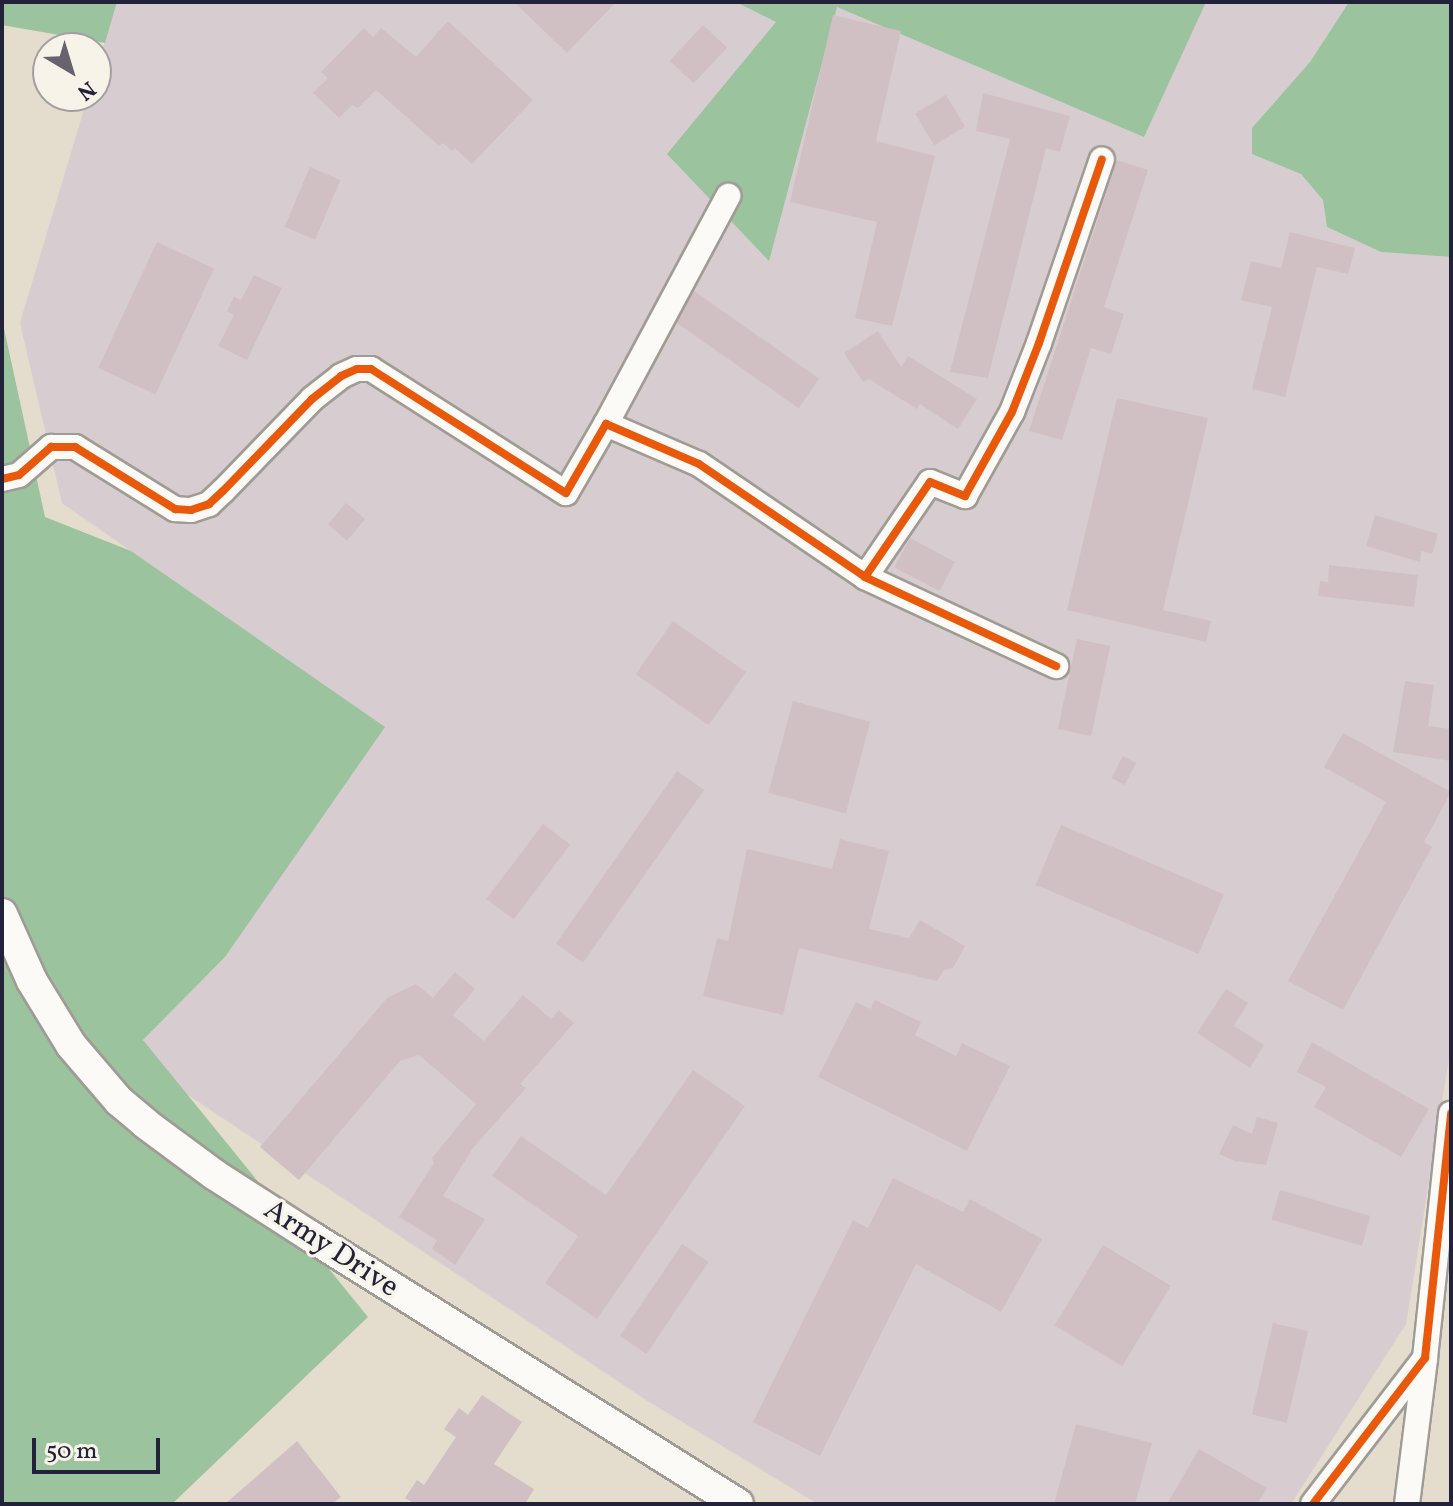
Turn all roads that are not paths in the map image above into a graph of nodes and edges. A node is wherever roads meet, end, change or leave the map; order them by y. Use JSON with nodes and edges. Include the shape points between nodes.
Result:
{"nodes":[{"id":1,"x":1102,"y":159,"type":"dead end"},
{"id":2,"x":728,"y":196,"type":"dead end"},
{"id":3,"x":606,"y":424,"type":"junction"},
{"id":4,"x":2,"y":479,"type":"edge"},
{"id":5,"x":865,"y":577,"type":"junction"},
{"id":6,"x":1056,"y":666,"type":"dead end"},
{"id":7,"x":2,"y":918,"type":"edge"},
{"id":8,"x":1451,"y":1113,"type":"edge"},
{"id":9,"x":1425,"y":1358,"type":"junction"},
{"id":10,"x":1409,"y":1502,"type":"edge"},
{"id":11,"x":738,"y":1504,"type":"edge"},
{"id":12,"x":1313,"y":1504,"type":"edge"}],
"edges":[{"from":1,"to":5,"type":"street","via":[[1012,412],[973,482],[965,496],[930,482]]},
{"from":2,"to":3,"type":"street"},
{"from":3,"to":4,"type":"street","via":[[566,493],[371,369],[357,369],[312,399],[209,504],[191,510],[175,509],[75,447],[51,447],[19,475]]},
{"from":3,"to":5,"type":"street","via":[[699,464]]},
{"from":5,"to":6,"type":"street"},
{"from":7,"to":11,"type":"main road","name":"Army Drive","via":[[71,1045],[146,1124],[310,1236]]},
{"from":8,"to":9,"type":"street"},
{"from":9,"to":10,"type":"street"},
{"from":9,"to":12,"type":"street"}]}
